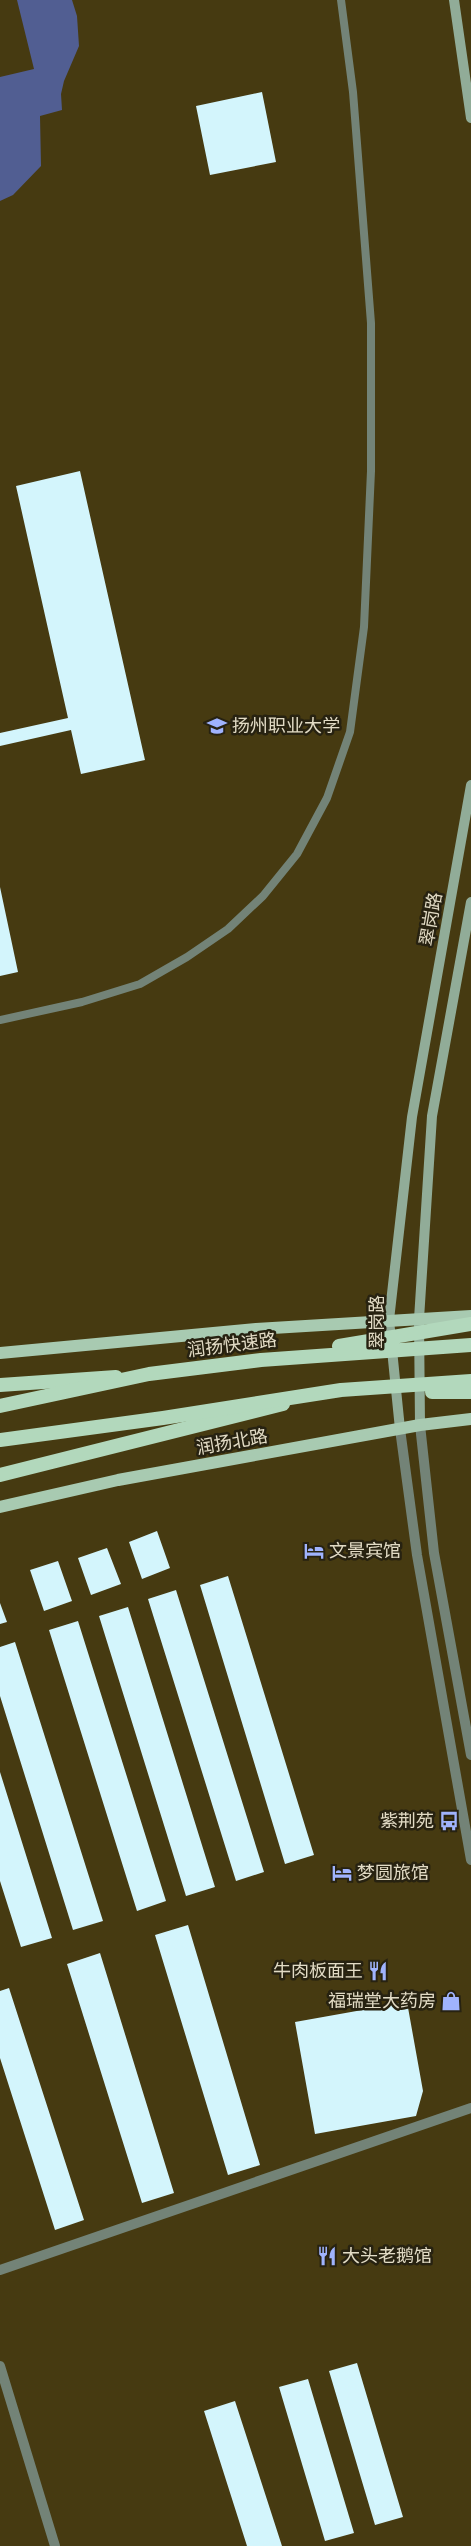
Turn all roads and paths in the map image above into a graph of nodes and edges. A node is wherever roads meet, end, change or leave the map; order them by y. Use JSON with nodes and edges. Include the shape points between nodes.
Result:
{"nodes":[{"id":1,"x":341,"y":0,"type":"edge"},
{"id":2,"x":454,"y":0,"type":"edge"},
{"id":3,"x":471,"y":118,"type":"edge"},
{"id":4,"x":471,"y":785,"type":"edge"},
{"id":5,"x":471,"y":902,"type":"edge"},
{"id":6,"x":0,"y":1020,"type":"edge"},
{"id":7,"x":471,"y":1316,"type":"edge"},
{"id":8,"x":419,"y":1319,"type":"junction"},
{"id":9,"x":389,"y":1320,"type":"junction"},
{"id":10,"x":471,"y":1324,"type":"edge"},
{"id":11,"x":471,"y":1345,"type":"edge"},
{"id":12,"x":0,"y":1353,"type":"edge"},
{"id":13,"x":261,"y":1360,"type":"junction"},
{"id":14,"x":149,"y":1374,"type":"junction"},
{"id":15,"x":471,"y":1381,"type":"edge"},
{"id":16,"x":0,"y":1385,"type":"edge"},
{"id":17,"x":341,"y":1390,"type":"junction"},
{"id":18,"x":471,"y":1392,"type":"edge"},
{"id":19,"x":0,"y":1406,"type":"edge"},
{"id":20,"x":471,"y":1419,"type":"edge"},
{"id":21,"x":420,"y":1425,"type":"junction"},
{"id":22,"x":400,"y":1429,"type":"junction"},
{"id":23,"x":0,"y":1440,"type":"edge"},
{"id":24,"x":0,"y":1475,"type":"edge"},
{"id":25,"x":0,"y":1506,"type":"edge"},
{"id":26,"x":471,"y":1754,"type":"edge"},
{"id":27,"x":471,"y":1860,"type":"edge"},
{"id":28,"x":471,"y":2108,"type":"edge"},
{"id":29,"x":0,"y":2270,"type":"edge"},
{"id":30,"x":0,"y":2366,"type":"edge"},
{"id":31,"x":55,"y":2546,"type":"edge"}],
"edges":[{"from":1,"to":6,"type":"lane","via":[[353,92],[371,323],[371,471],[364,627],[350,732],[327,798],[297,854],[263,896],[228,929],[140,984],[82,1002]]},
{"from":2,"to":3,"type":"main road"},
{"from":4,"to":9,"type":"main road","name":"翠岗路","via":[[412,1117]]},
{"from":5,"to":8,"type":"main road","name":"翠岗路","via":[[432,1116]]},
{"from":7,"to":8,"type":"main road"},
{"from":8,"to":9,"type":"main road"},
{"from":8,"to":21,"type":"main road","name":"翠岗路"},
{"from":9,"to":12,"type":"main road"},
{"from":9,"to":22,"type":"main road","name":"翠岗路"},
{"from":10,"to":13,"type":"highway","bridge":true},
{"from":11,"to":13,"type":"highway","name":"润扬快速路","bridge":true},
{"from":13,"to":14,"type":"highway","name":"润扬快速路","bridge":true},
{"from":14,"to":16,"type":"highway","bridge":true},
{"from":14,"to":19,"type":"highway","name":"润扬快速路","bridge":true},
{"from":15,"to":17,"type":"highway","bridge":true},
{"from":17,"to":18,"type":"highway","bridge":true},
{"from":17,"to":23,"type":"highway","bridge":true},
{"from":17,"to":24,"type":"highway","bridge":true},
{"from":20,"to":21,"type":"main road","name":"润扬北路"},
{"from":21,"to":22,"type":"main road","name":"润扬北路"},
{"from":21,"to":26,"type":"street","name":"翠岗路","via":[[434,1553]]},
{"from":22,"to":25,"type":"main road","name":"润扬北路","via":[[118,1480]]},
{"from":22,"to":27,"type":"street","name":"翠岗路","via":[[417,1555]]},
{"from":28,"to":29,"type":"street"},
{"from":30,"to":31,"type":"street"}]}
